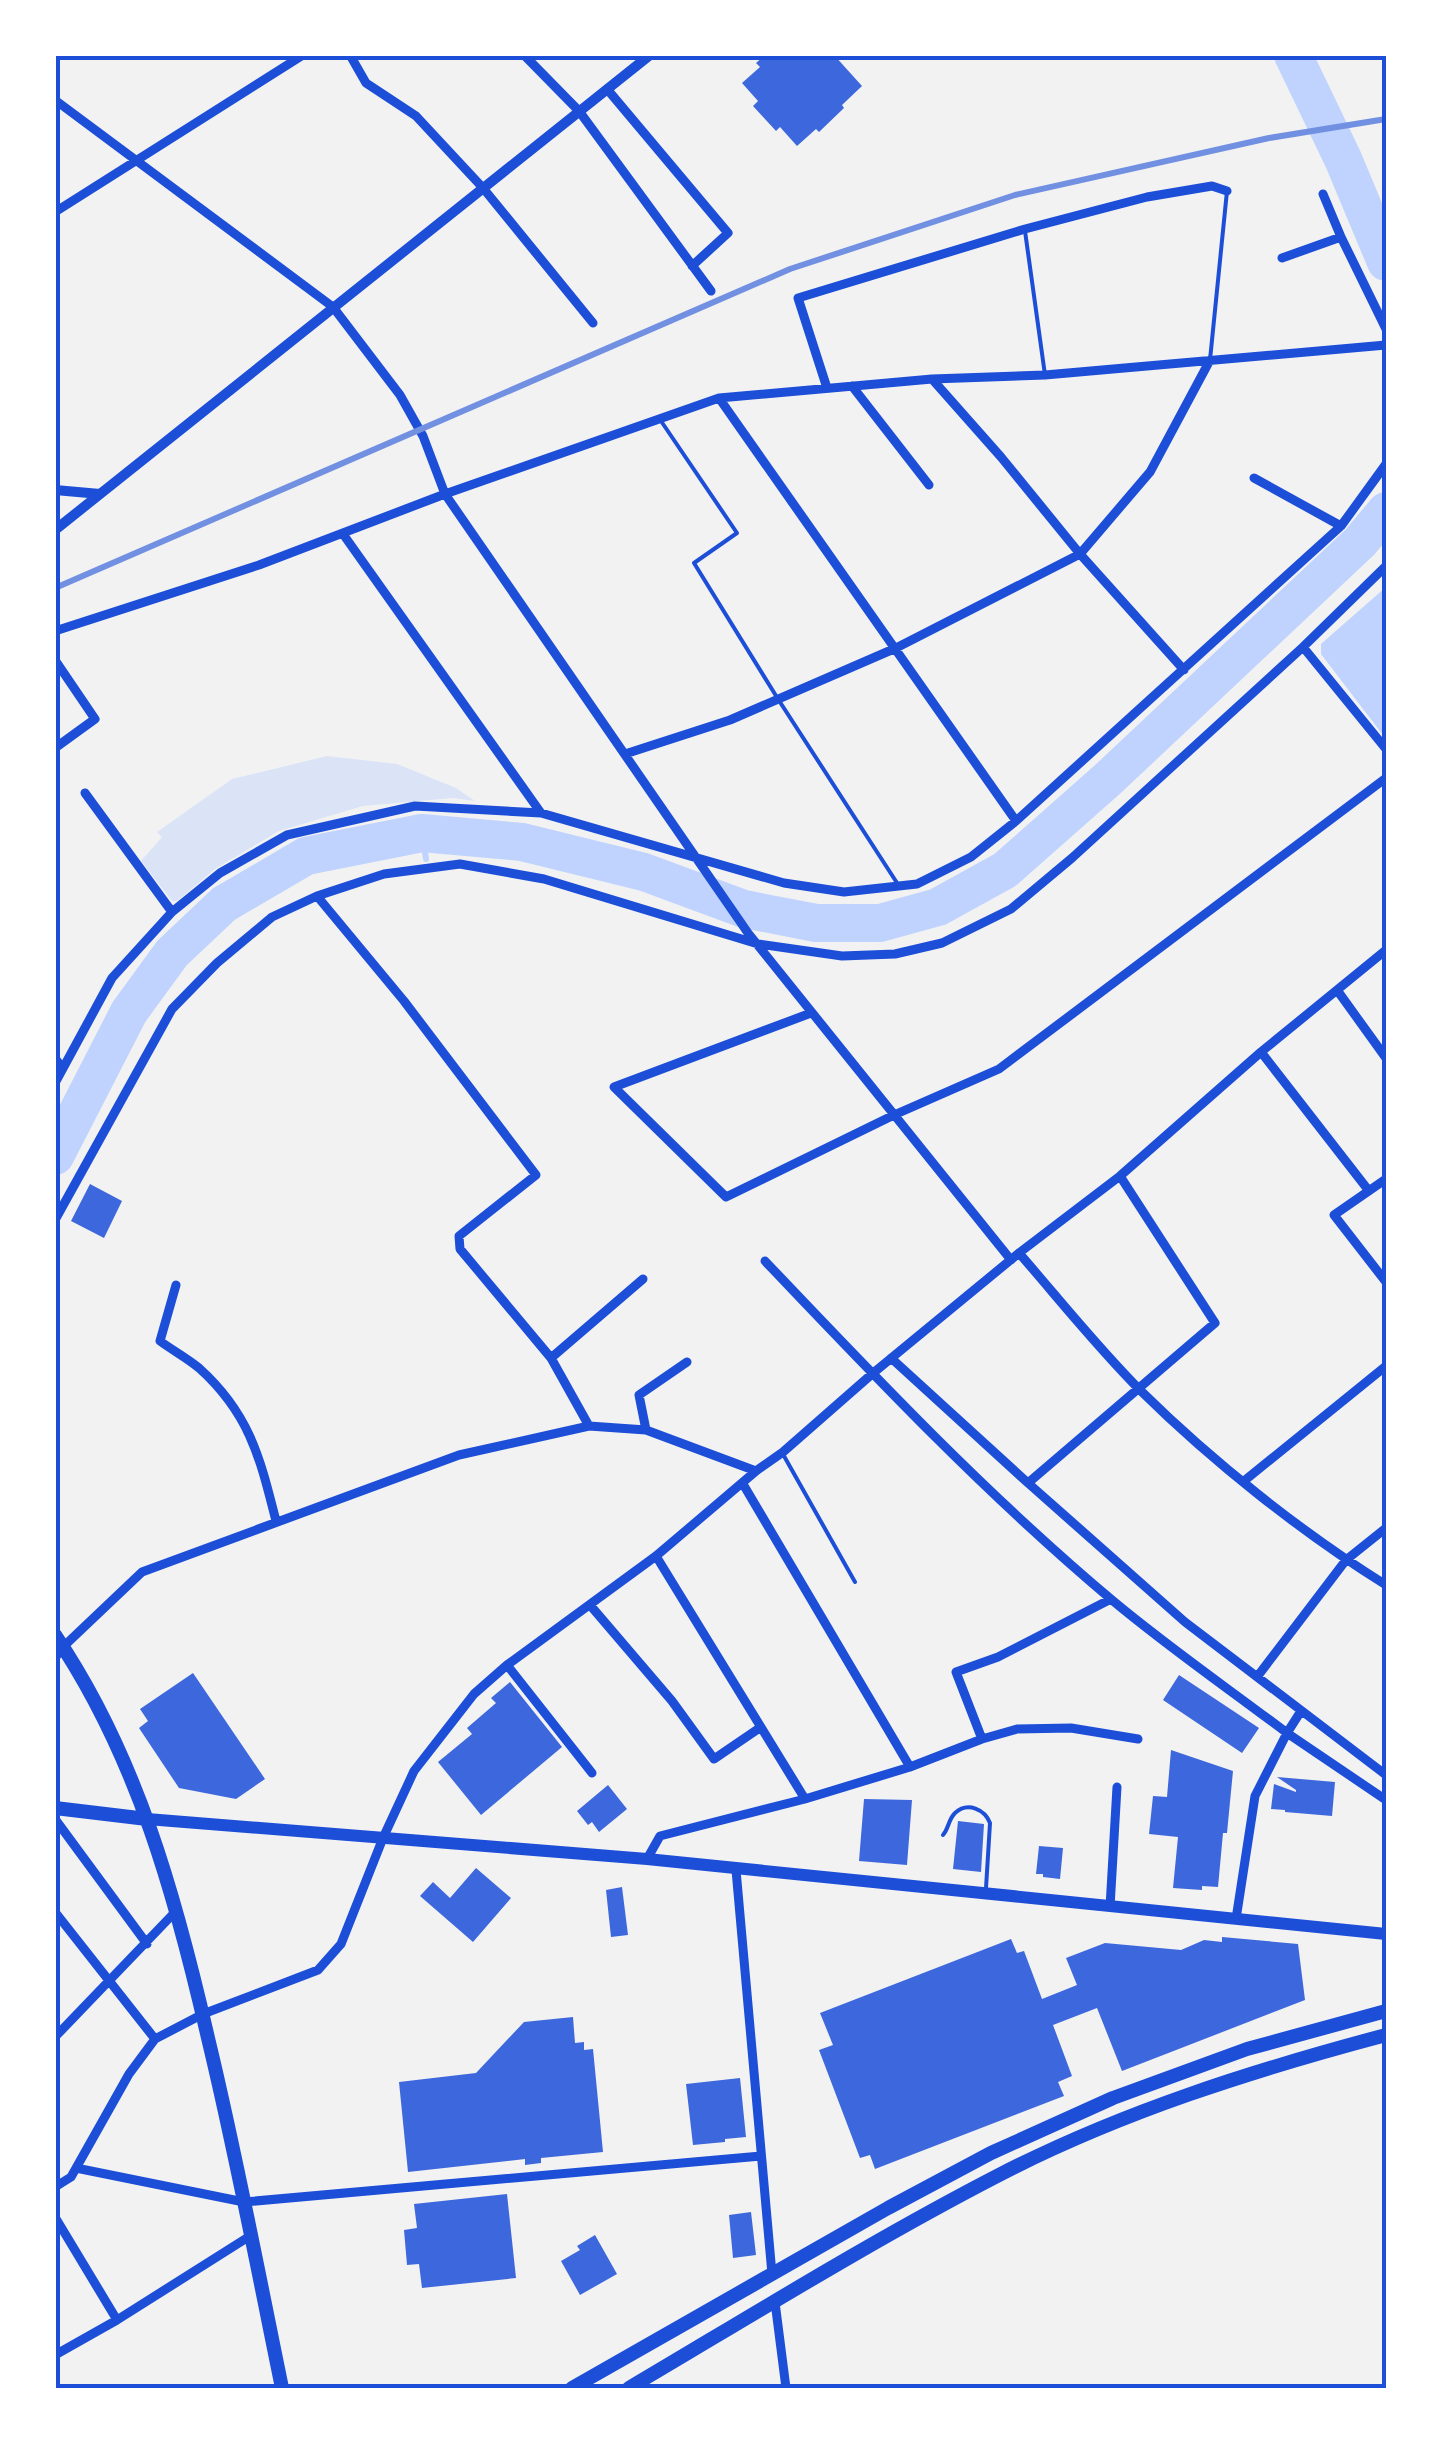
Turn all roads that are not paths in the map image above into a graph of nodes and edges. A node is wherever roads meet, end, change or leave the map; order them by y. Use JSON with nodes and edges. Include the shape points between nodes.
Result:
{"nodes":[{"id":1,"x":303,"y":55,"type":"edge"},
{"id":2,"x":350,"y":55,"type":"edge"},
{"id":3,"x":524,"y":55,"type":"edge"},
{"id":4,"x":650,"y":55,"type":"edge"},
{"id":5,"x":608,"y":89,"type":"junction"},
{"id":6,"x":55,"y":100,"type":"edge"},
{"id":7,"x":579,"y":111,"type":"junction"},
{"id":8,"x":135,"y":161,"type":"junction"},
{"id":9,"x":484,"y":188,"type":"junction"},
{"id":10,"x":1227,"y":191,"type":"joint"},
{"id":11,"x":1323,"y":194,"type":"dead end"},
{"id":12,"x":55,"y":212,"type":"edge"},
{"id":13,"x":1024,"y":229,"type":"junction"},
{"id":14,"x":1341,"y":237,"type":"junction"},
{"id":15,"x":1282,"y":258,"type":"dead end"},
{"id":16,"x":692,"y":266,"type":"junction"},
{"id":17,"x":711,"y":291,"type":"dead end"},
{"id":18,"x":333,"y":307,"type":"junction"},
{"id":19,"x":593,"y":324,"type":"dead end"},
{"id":20,"x":1386,"y":329,"type":"edge"},
{"id":21,"x":1386,"y":345,"type":"edge"},
{"id":22,"x":1210,"y":360,"type":"junction"},
{"id":23,"x":1045,"y":375,"type":"junction"},
{"id":24,"x":932,"y":379,"type":"junction"},
{"id":25,"x":852,"y":386,"type":"junction"},
{"id":26,"x":827,"y":388,"type":"junction"},
{"id":27,"x":719,"y":398,"type":"junction"},
{"id":28,"x":658,"y":418,"type":"junction"},
{"id":29,"x":1386,"y":464,"type":"edge"},
{"id":30,"x":1254,"y":478,"type":"dead end"},
{"id":31,"x":929,"y":485,"type":"dead end"},
{"id":32,"x":55,"y":490,"type":"edge"},
{"id":33,"x":102,"y":494,"type":"junction"},
{"id":34,"x":445,"y":494,"type":"junction"},
{"id":35,"x":1342,"y":526,"type":"junction"},
{"id":36,"x":55,"y":530,"type":"edge"},
{"id":37,"x":343,"y":534,"type":"junction"},
{"id":38,"x":1080,"y":554,"type":"junction"},
{"id":39,"x":1386,"y":566,"type":"edge"},
{"id":40,"x":55,"y":631,"type":"edge"},
{"id":41,"x":1303,"y":647,"type":"junction"},
{"id":42,"x":896,"y":648,"type":"junction"},
{"id":43,"x":55,"y":660,"type":"edge"},
{"id":44,"x":1184,"y":670,"type":"junction"},
{"id":45,"x":778,"y":699,"type":"junction"},
{"id":46,"x":55,"y":748,"type":"edge"},
{"id":47,"x":1386,"y":750,"type":"edge"},
{"id":48,"x":625,"y":754,"type":"junction"},
{"id":49,"x":1386,"y":778,"type":"edge"},
{"id":50,"x":85,"y":793,"type":"dead end"},
{"id":51,"x":541,"y":813,"type":"junction"},
{"id":52,"x":1016,"y":821,"type":"junction"},
{"id":53,"x":696,"y":856,"type":"junction"},
{"id":54,"x":900,"y":887,"type":"junction"},
{"id":55,"x":317,"y":896,"type":"junction"},
{"id":56,"x":172,"y":912,"type":"junction"},
{"id":57,"x":758,"y":944,"type":"junction"},
{"id":58,"x":1386,"y":950,"type":"edge"},
{"id":59,"x":1336,"y":990,"type":"junction"},
{"id":60,"x":811,"y":1012,"type":"junction"},
{"id":61,"x":1261,"y":1052,"type":"junction"},
{"id":62,"x":55,"y":1054,"type":"edge"},
{"id":63,"x":1386,"y":1058,"type":"edge"},
{"id":64,"x":64,"y":1066,"type":"junction"},
{"id":65,"x":55,"y":1083,"type":"edge"},
{"id":66,"x":894,"y":1115,"type":"junction"},
{"id":67,"x":1120,"y":1176,"type":"junction"},
{"id":68,"x":1386,"y":1179,"type":"edge"},
{"id":69,"x":1369,"y":1190,"type":"junction"},
{"id":70,"x":55,"y":1220,"type":"edge"},
{"id":71,"x":1015,"y":1257,"type":"junction"},
{"id":72,"x":765,"y":1260,"type":"dead end"},
{"id":73,"x":643,"y":1279,"type":"dead end"},
{"id":74,"x":1386,"y":1282,"type":"edge"},
{"id":75,"x":176,"y":1285,"type":"dead end"},
{"id":76,"x":551,"y":1358,"type":"junction"},
{"id":77,"x":892,"y":1358,"type":"junction"},
{"id":78,"x":687,"y":1362,"type":"dead end"},
{"id":79,"x":1386,"y":1366,"type":"edge"},
{"id":80,"x":872,"y":1374,"type":"junction"},
{"id":81,"x":1139,"y":1389,"type":"junction"},
{"id":82,"x":589,"y":1426,"type":"junction"},
{"id":83,"x":646,"y":1430,"type":"junction"},
{"id":84,"x":782,"y":1452,"type":"junction"},
{"id":85,"x":756,"y":1471,"type":"junction"},
{"id":86,"x":1244,"y":1481,"type":"junction"},
{"id":87,"x":1028,"y":1483,"type":"junction"},
{"id":88,"x":743,"y":1484,"type":"junction"},
{"id":89,"x":276,"y":1522,"type":"junction"},
{"id":90,"x":1386,"y":1528,"type":"edge"},
{"id":91,"x":656,"y":1556,"type":"junction"},
{"id":92,"x":1346,"y":1560,"type":"junction"},
{"id":93,"x":855,"y":1582,"type":"dead end"},
{"id":94,"x":1386,"y":1585,"type":"edge"},
{"id":95,"x":1112,"y":1599,"type":"junction"},
{"id":96,"x":590,"y":1605,"type":"junction"},
{"id":97,"x":58,"y":1647,"type":"edge"},
{"id":98,"x":506,"y":1665,"type":"junction"},
{"id":99,"x":1257,"y":1677,"type":"junction"},
{"id":100,"x":1301,"y":1711,"type":"junction"},
{"id":101,"x":761,"y":1728,"type":"junction"},
{"id":102,"x":1287,"y":1733,"type":"junction"},
{"id":103,"x":982,"y":1739,"type":"junction"},
{"id":104,"x":1138,"y":1739,"type":"dead end"},
{"id":105,"x":910,"y":1768,"type":"junction"},
{"id":106,"x":592,"y":1773,"type":"dead end"},
{"id":107,"x":1386,"y":1775,"type":"edge"},
{"id":108,"x":1117,"y":1787,"type":"dead end"},
{"id":109,"x":804,"y":1799,"type":"junction"},
{"id":110,"x":1386,"y":1800,"type":"edge"},
{"id":111,"x":55,"y":1808,"type":"edge"},
{"id":112,"x":55,"y":1819,"type":"edge"},
{"id":113,"x":147,"y":1819,"type":"junction"},
{"id":114,"x":943,"y":1836,"type":"dead end"},
{"id":115,"x":383,"y":1838,"type":"junction"},
{"id":116,"x":646,"y":1859,"type":"junction"},
{"id":117,"x":736,"y":1870,"type":"junction"},
{"id":118,"x":986,"y":1895,"type":"junction"},
{"id":119,"x":1110,"y":1906,"type":"junction"},
{"id":120,"x":177,"y":1910,"type":"junction"},
{"id":121,"x":55,"y":1912,"type":"edge"},
{"id":122,"x":1236,"y":1919,"type":"junction"},
{"id":123,"x":1386,"y":1934,"type":"edge"},
{"id":124,"x":147,"y":1944,"type":"junction"},
{"id":125,"x":108,"y":1980,"type":"junction"},
{"id":126,"x":1386,"y":2011,"type":"edge"},
{"id":127,"x":203,"y":2014,"type":"junction"},
{"id":128,"x":1386,"y":2035,"type":"edge"},
{"id":129,"x":55,"y":2037,"type":"edge"},
{"id":130,"x":155,"y":2039,"type":"junction"},
{"id":131,"x":761,"y":2156,"type":"junction"},
{"id":132,"x":76,"y":2168,"type":"junction"},
{"id":133,"x":55,"y":2187,"type":"edge"},
{"id":134,"x":244,"y":2202,"type":"junction"},
{"id":135,"x":55,"y":2217,"type":"edge"},
{"id":136,"x":250,"y":2236,"type":"junction"},
{"id":137,"x":772,"y":2274,"type":"junction"},
{"id":138,"x":776,"y":2302,"type":"junction"},
{"id":139,"x":117,"y":2320,"type":"junction"},
{"id":140,"x":55,"y":2355,"type":"edge"},
{"id":141,"x":282,"y":2388,"type":"edge"},
{"id":142,"x":572,"y":2388,"type":"edge"},
{"id":143,"x":629,"y":2388,"type":"edge"},
{"id":144,"x":786,"y":2388,"type":"edge"}],
"edges":[{"from":1,"to":8,"type":"street"},
{"from":2,"to":9,"type":"street","via":[[366,84],[416,116]]},
{"from":3,"to":7,"type":"street"},
{"from":4,"to":5,"type":"street"},
{"from":5,"to":7,"type":"street"},
{"from":5,"to":16,"type":"street","via":[[728,233]]},
{"from":6,"to":8,"type":"street"},
{"from":7,"to":9,"type":"street"},
{"from":7,"to":16,"type":"street"},
{"from":8,"to":12,"type":"street"},
{"from":8,"to":18,"type":"street"},
{"from":9,"to":18,"type":"street"},
{"from":9,"to":19,"type":"street"},
{"from":10,"to":13,"type":"street","via":[[1212,186],[1147,197]]},
{"from":10,"to":22,"type":"lane"},
{"from":11,"to":14,"type":"street"},
{"from":13,"to":23,"type":"lane"},
{"from":13,"to":26,"type":"street","via":[[798,298]]},
{"from":14,"to":15,"type":"street"},
{"from":14,"to":20,"type":"street"},
{"from":16,"to":17,"type":"street"},
{"from":18,"to":33,"type":"street"},
{"from":18,"to":34,"type":"street","via":[[400,395]]},
{"from":21,"to":22,"type":"street"},
{"from":22,"to":23,"type":"street"},
{"from":22,"to":38,"type":"street","via":[[1150,472]]},
{"from":23,"to":24,"type":"street"},
{"from":24,"to":25,"type":"street"},
{"from":24,"to":38,"type":"street"},
{"from":25,"to":26,"type":"street"},
{"from":25,"to":31,"type":"street"},
{"from":26,"to":27,"type":"street"},
{"from":27,"to":28,"type":"street"},
{"from":27,"to":42,"type":"street"},
{"from":28,"to":34,"type":"street"},
{"from":28,"to":45,"type":"lane","via":[[737,534],[694,563]]},
{"from":29,"to":35,"type":"street"},
{"from":30,"to":35,"type":"street"},
{"from":32,"to":33,"type":"street"},
{"from":33,"to":36,"type":"street"},
{"from":34,"to":37,"type":"street"},
{"from":34,"to":48,"type":"street"},
{"from":35,"to":44,"type":"street"},
{"from":37,"to":40,"type":"street"},
{"from":37,"to":51,"type":"street"},
{"from":38,"to":42,"type":"street"},
{"from":38,"to":44,"type":"street"},
{"from":39,"to":41,"type":"street"},
{"from":41,"to":47,"type":"street"},
{"from":41,"to":57,"type":"street","via":[[1011,908],[942,944],[895,954],[842,956]]},
{"from":42,"to":45,"type":"street"},
{"from":42,"to":52,"type":"street"},
{"from":43,"to":46,"type":"street","via":[[95,718]]},
{"from":44,"to":52,"type":"street"},
{"from":45,"to":48,"type":"street"},
{"from":45,"to":54,"type":"lane"},
{"from":48,"to":53,"type":"street"},
{"from":49,"to":66,"type":"street","via":[[999,1069]]},
{"from":50,"to":56,"type":"street"},
{"from":51,"to":53,"type":"street"},
{"from":51,"to":56,"type":"street","via":[[414,806],[286,834],[220,873]]},
{"from":52,"to":54,"type":"street","via":[[971,857]]},
{"from":53,"to":54,"type":"street","via":[[784,883],[844,892]]},
{"from":53,"to":57,"type":"street"},
{"from":55,"to":57,"type":"street","via":[[384,874],[460,864],[544,879]]},
{"from":55,"to":70,"type":"street","via":[[272,917],[172,1009]]},
{"from":55,"to":76,"type":"street","via":[[536,1176],[460,1236],[460,1249]]},
{"from":56,"to":64,"type":"street","via":[[112,978]]},
{"from":57,"to":60,"type":"street"},
{"from":58,"to":59,"type":"street"},
{"from":59,"to":61,"type":"street"},
{"from":59,"to":63,"type":"street"},
{"from":60,"to":66,"type":"street"},
{"from":60,"to":66,"type":"street","via":[[614,1087],[726,1197]]},
{"from":61,"to":67,"type":"street"},
{"from":61,"to":69,"type":"street"},
{"from":62,"to":64,"type":"lane"},
{"from":64,"to":65,"type":"street"},
{"from":66,"to":71,"type":"street"},
{"from":67,"to":71,"type":"street"},
{"from":67,"to":81,"type":"street","via":[[1215,1323]]},
{"from":68,"to":69,"type":"street"},
{"from":69,"to":74,"type":"street","via":[[1334,1215]]},
{"from":71,"to":77,"type":"street"},
{"from":71,"to":81,"type":"street"},
{"from":72,"to":80,"type":"street"},
{"from":73,"to":76,"type":"street"},
{"from":75,"to":89,"type":"street","via":[[160,1341],[230,1400],[258,1454]]},
{"from":76,"to":82,"type":"street"},
{"from":77,"to":80,"type":"street"},
{"from":77,"to":87,"type":"street"},
{"from":78,"to":83,"type":"street","via":[[639,1395]]},
{"from":79,"to":86,"type":"street"},
{"from":80,"to":84,"type":"street"},
{"from":80,"to":95,"type":"street"},
{"from":81,"to":86,"type":"street"},
{"from":81,"to":87,"type":"street"},
{"from":82,"to":83,"type":"street"},
{"from":82,"to":89,"type":"street","via":[[458,1455]]},
{"from":83,"to":85,"type":"street"},
{"from":84,"to":85,"type":"street"},
{"from":84,"to":93,"type":"lane"},
{"from":85,"to":88,"type":"street"},
{"from":86,"to":92,"type":"street"},
{"from":87,"to":99,"type":"street"},
{"from":88,"to":91,"type":"street"},
{"from":88,"to":105,"type":"street"},
{"from":89,"to":97,"type":"street","via":[[142,1572]]},
{"from":90,"to":92,"type":"street"},
{"from":91,"to":96,"type":"street"},
{"from":91,"to":101,"type":"street"},
{"from":92,"to":94,"type":"street"},
{"from":92,"to":99,"type":"street"},
{"from":95,"to":102,"type":"street"},
{"from":95,"to":103,"type":"street","via":[[956,1672]]},
{"from":96,"to":98,"type":"street"},
{"from":96,"to":101,"type":"street","via":[[714,1760]]},
{"from":97,"to":113,"type":"main road","via":[[93,1698]]},
{"from":98,"to":106,"type":"street"},
{"from":98,"to":115,"type":"street","via":[[474,1694],[414,1771]]},
{"from":99,"to":100,"type":"street"},
{"from":100,"to":102,"type":"street"},
{"from":100,"to":107,"type":"street"},
{"from":101,"to":109,"type":"street"},
{"from":102,"to":110,"type":"street"},
{"from":102,"to":122,"type":"street","via":[[1255,1796]]},
{"from":103,"to":104,"type":"street","via":[[1017,1729],[1071,1728]]},
{"from":103,"to":105,"type":"street"},
{"from":105,"to":109,"type":"street"},
{"from":108,"to":119,"type":"street"},
{"from":109,"to":116,"type":"street","via":[[660,1836]]},
{"from":111,"to":113,"type":"main road"},
{"from":112,"to":124,"type":"street"},
{"from":113,"to":115,"type":"main road"},
{"from":113,"to":120,"type":"main road"},
{"from":114,"to":118,"type":"lane","via":[[963,1809],[986,1814]]},
{"from":115,"to":116,"type":"main road"},
{"from":115,"to":127,"type":"street","via":[[341,1944],[318,1970]]},
{"from":116,"to":117,"type":"main road"},
{"from":117,"to":118,"type":"main road"},
{"from":117,"to":131,"type":"street"},
{"from":118,"to":119,"type":"main road"},
{"from":119,"to":122,"type":"main road"},
{"from":120,"to":124,"type":"street"},
{"from":120,"to":127,"type":"main road"},
{"from":121,"to":125,"type":"street"},
{"from":122,"to":123,"type":"main road"},
{"from":124,"to":125,"type":"street"},
{"from":125,"to":129,"type":"street"},
{"from":125,"to":130,"type":"street"},
{"from":126,"to":137,"type":"main road","via":[[1247,2049],[1113,2098],[991,2152]]},
{"from":127,"to":130,"type":"street"},
{"from":127,"to":134,"type":"main road"},
{"from":128,"to":138,"type":"main road","via":[[1255,2071],[1123,2120],[1002,2173]]},
{"from":130,"to":132,"type":"street"},
{"from":131,"to":134,"type":"street"},
{"from":131,"to":137,"type":"street"},
{"from":132,"to":133,"type":"street"},
{"from":132,"to":134,"type":"street"},
{"from":134,"to":136,"type":"main road"},
{"from":135,"to":139,"type":"street"},
{"from":136,"to":139,"type":"street"},
{"from":136,"to":141,"type":"main road"},
{"from":137,"to":142,"type":"main road"},
{"from":138,"to":143,"type":"main road"},
{"from":138,"to":144,"type":"street"},
{"from":139,"to":140,"type":"street"}]}
